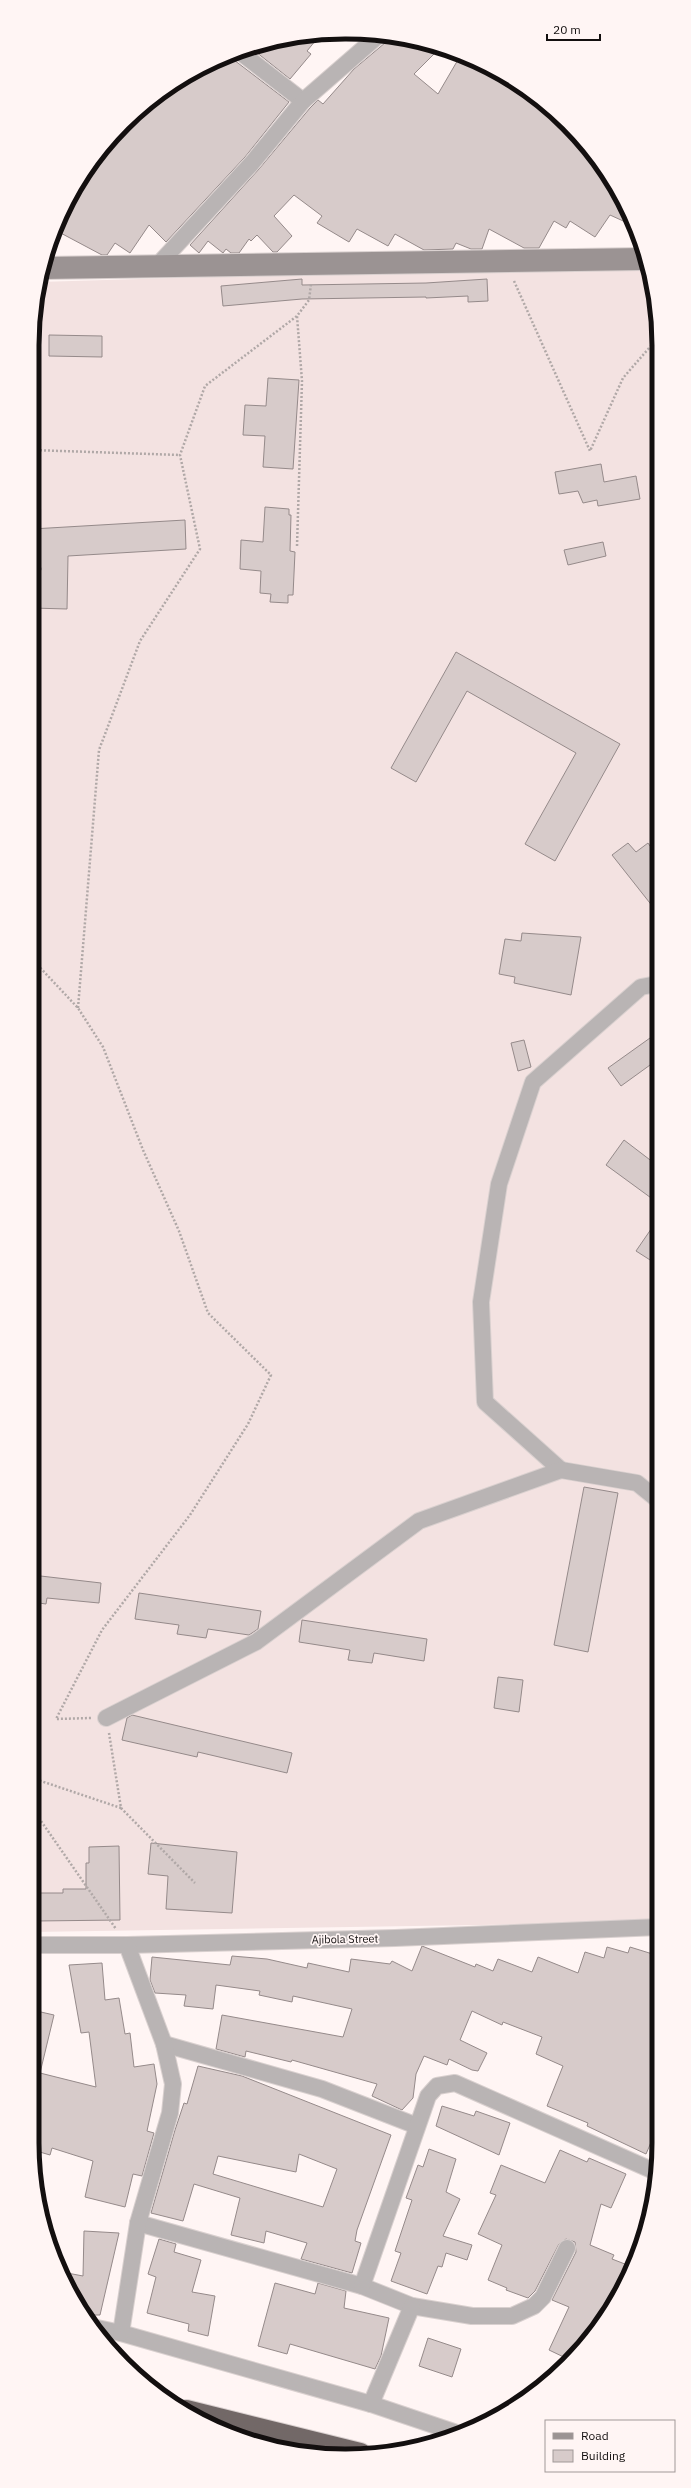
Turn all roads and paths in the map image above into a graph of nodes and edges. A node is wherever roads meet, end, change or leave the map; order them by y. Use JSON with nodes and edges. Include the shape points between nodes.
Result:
{"nodes":[{"id":1,"x":372,"y":41,"type":"edge"},
{"id":2,"x":245,"y":56,"type":"edge"},
{"id":3,"x":303,"y":101,"type":"junction"},
{"id":4,"x":640,"y":259,"type":"edge"},
{"id":5,"x":506,"y":262,"type":"junction"},
{"id":6,"x":312,"y":265,"type":"junction"},
{"id":7,"x":156,"y":267,"type":"junction"},
{"id":8,"x":49,"y":268,"type":"edge"},
{"id":9,"x":297,"y":316,"type":"junction"},
{"id":10,"x":652,"y":345,"type":"edge"},
{"id":11,"x":39,"y":450,"type":"edge"},
{"id":12,"x":180,"y":455,"type":"junction"},
{"id":13,"x":297,"y":546,"type":"dead end"},
{"id":14,"x":39,"y":569,"type":"edge"},
{"id":15,"x":43,"y":569,"type":"dead end"},
{"id":16,"x":39,"y":966,"type":"edge"},
{"id":17,"x":652,"y":985,"type":"edge"},
{"id":18,"x":78,"y":1008,"type":"junction"},
{"id":19,"x":561,"y":1470,"type":"junction"},
{"id":20,"x":652,"y":1495,"type":"edge"},
{"id":21,"x":106,"y":1718,"type":"junction"},
{"id":22,"x":39,"y":1780,"type":"edge"},
{"id":23,"x":121,"y":1808,"type":"junction"},
{"id":24,"x":39,"y":1818,"type":"edge"},
{"id":25,"x":195,"y":1883,"type":"dead end"},
{"id":26,"x":652,"y":1927,"type":"edge"},
{"id":27,"x":39,"y":1945,"type":"edge"},
{"id":28,"x":127,"y":1945,"type":"junction"},
{"id":29,"x":164,"y":2044,"type":"junction"},
{"id":30,"x":417,"y":2126,"type":"junction"},
{"id":31,"x":650,"y":2169,"type":"edge"},
{"id":32,"x":138,"y":2223,"type":"junction"},
{"id":33,"x":567,"y":2248,"type":"dead end"},
{"id":34,"x":362,"y":2286,"type":"junction"},
{"id":35,"x":412,"y":2306,"type":"junction"},
{"id":36,"x":102,"y":2329,"type":"edge"},
{"id":37,"x":121,"y":2333,"type":"junction"},
{"id":38,"x":371,"y":2404,"type":"junction"},
{"id":39,"x":210,"y":2417,"type":"edge"},
{"id":40,"x":450,"y":2431,"type":"edge"},
{"id":41,"x":338,"y":2449,"type":"edge"}],
"edges":[{"from":1,"to":3,"type":"street"},
{"from":2,"to":3,"type":"street"},
{"from":3,"to":7,"type":"street","via":[[252,163]]},
{"from":4,"to":5,"type":"street"},
{"from":5,"to":6,"type":"street"},
{"from":5,"to":10,"type":"path","via":[[590,451],[623,378]]},
{"from":6,"to":7,"type":"street"},
{"from":6,"to":9,"type":"path","via":[[309,300]]},
{"from":7,"to":8,"type":"street"},
{"from":9,"to":12,"type":"path","via":[[204,386]]},
{"from":9,"to":13,"type":"path","via":[[302,381]]},
{"from":11,"to":12,"type":"path"},
{"from":12,"to":18,"type":"path","via":[[200,549],[140,641],[99,750]]},
{"from":14,"to":15,"type":"path"},
{"from":16,"to":18,"type":"path"},
{"from":17,"to":19,"type":"street","via":[[641,987],[533,1082],[499,1184],[481,1302],[485,1402]]},
{"from":18,"to":21,"type":"path","via":[[103,1047],[143,1150],[179,1231],[208,1313],[271,1375],[248,1424],[190,1515],[102,1630],[56,1719]]},
{"from":19,"to":20,"type":"street","via":[[637,1484]]},
{"from":19,"to":21,"type":"street","via":[[419,1521],[256,1642]]},
{"from":21,"to":23,"type":"path"},
{"from":22,"to":23,"type":"path"},
{"from":23,"to":25,"type":"path"},
{"from":24,"to":28,"type":"path"},
{"from":26,"to":28,"type":"street","name":"Ajibola Street","via":[[394,1938]]},
{"from":27,"to":28,"type":"street","name":"Ajibola Street"},
{"from":28,"to":29,"type":"street"},
{"from":29,"to":30,"type":"street","via":[[322,2089]]},
{"from":29,"to":32,"type":"street","via":[[173,2084],[170,2113]]},
{"from":30,"to":31,"type":"street","via":[[428,2096],[437,2086],[455,2083]]},
{"from":30,"to":34,"type":"street"},
{"from":32,"to":34,"type":"street"},
{"from":32,"to":37,"type":"street"},
{"from":33,"to":35,"type":"street","via":[[543,2297],[534,2306],[512,2316],[472,2316]]},
{"from":34,"to":35,"type":"street"},
{"from":35,"to":38,"type":"street"},
{"from":36,"to":37,"type":"street"},
{"from":37,"to":38,"type":"street"},
{"from":38,"to":40,"type":"street"},
{"from":39,"to":41,"type":"highway"}]}
